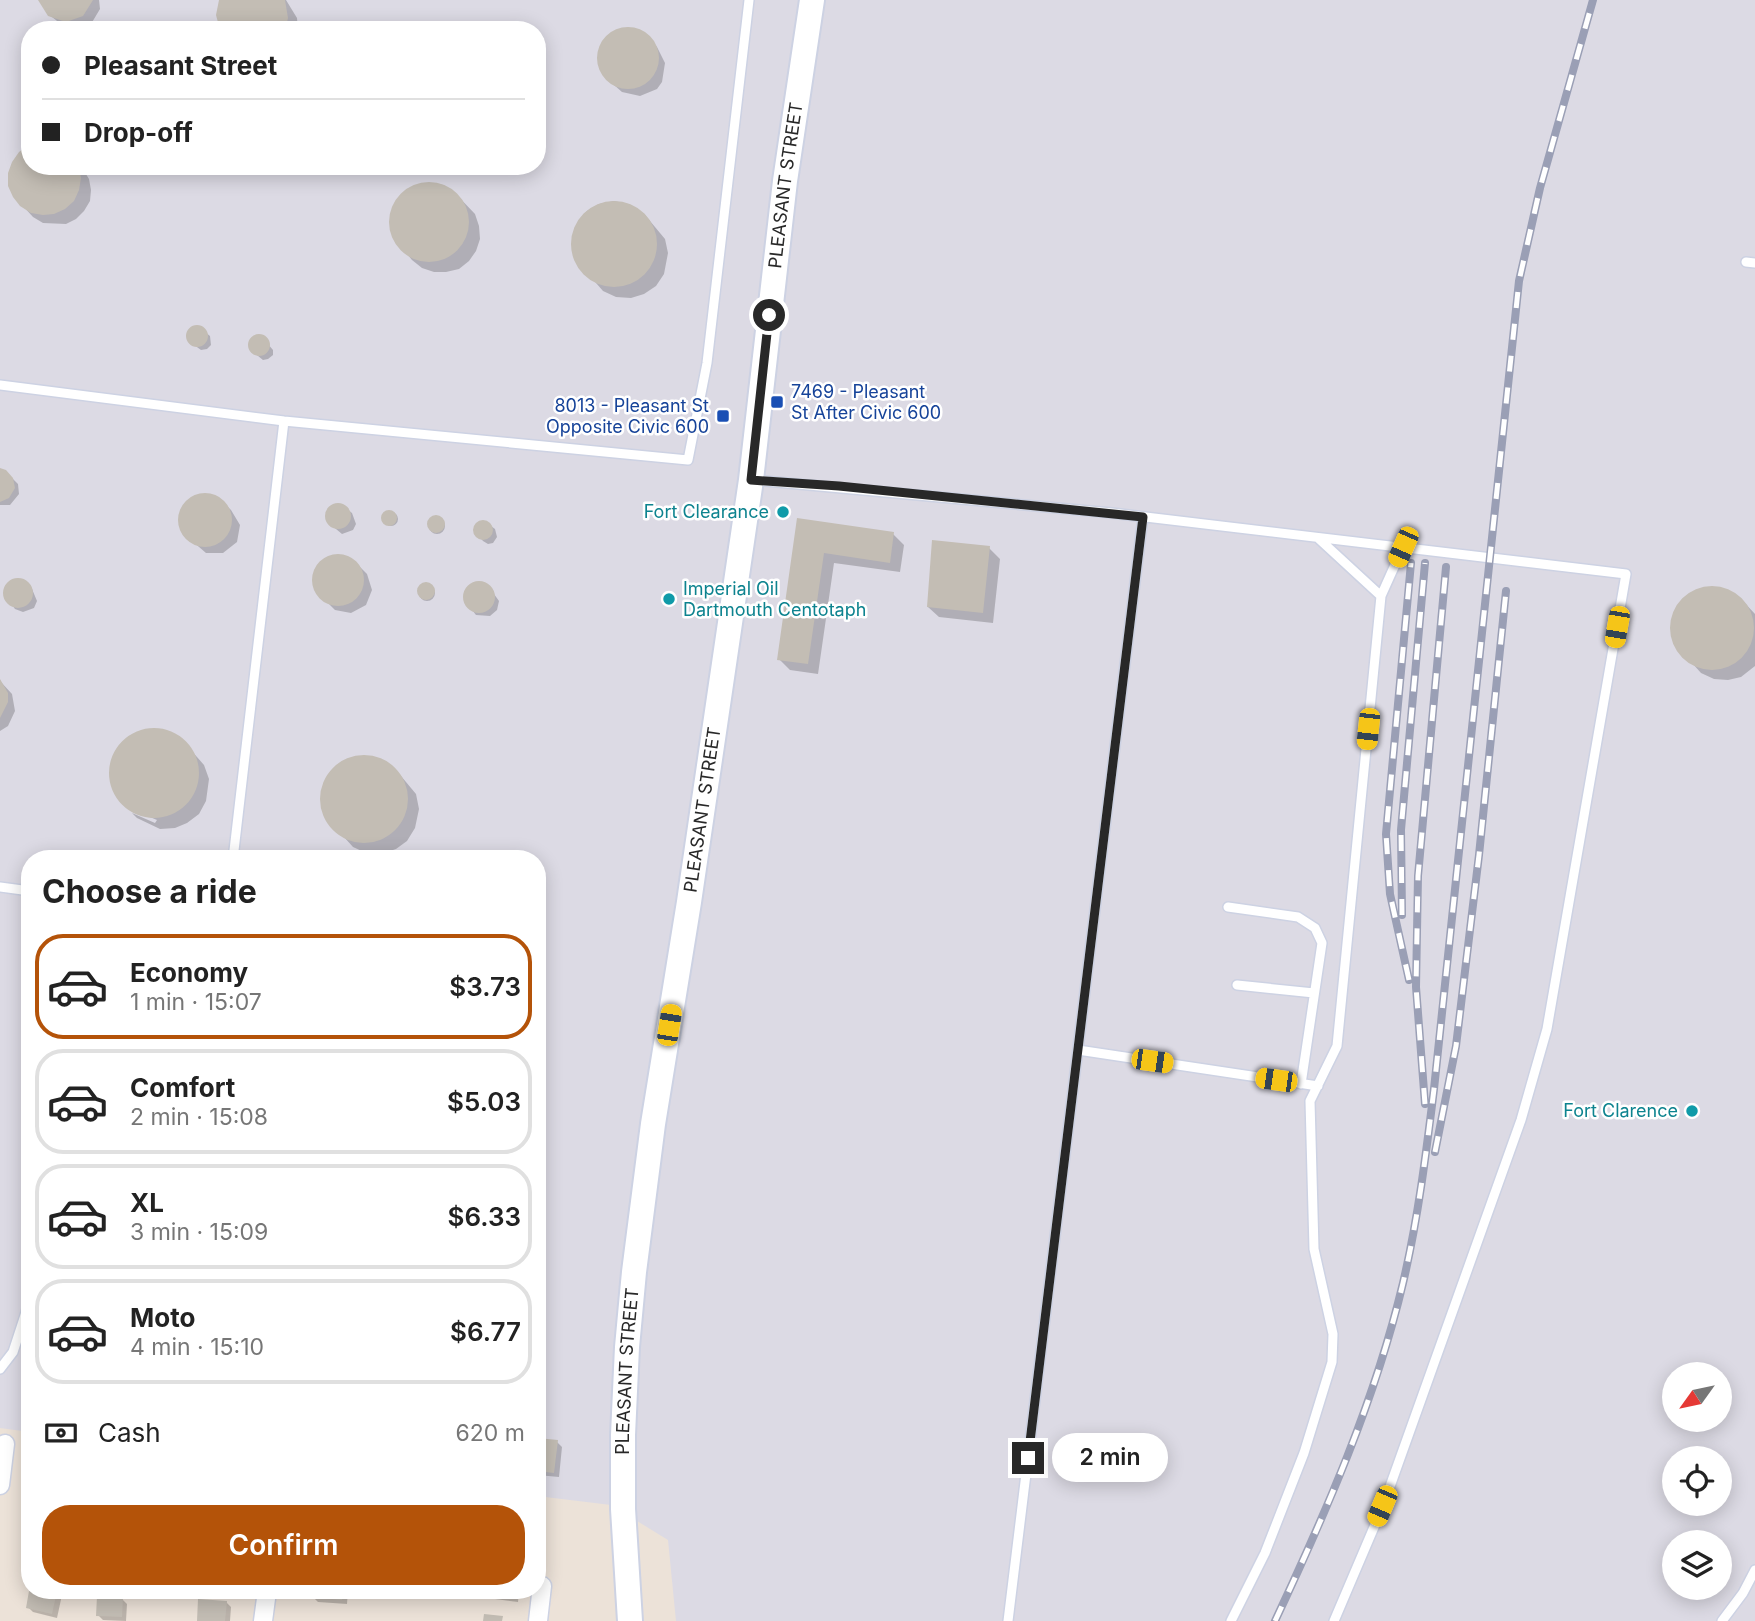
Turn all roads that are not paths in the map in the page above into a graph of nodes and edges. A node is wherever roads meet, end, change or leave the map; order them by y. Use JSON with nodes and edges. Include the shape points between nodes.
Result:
{"nodes":[{"id":1,"x":748,"y":0,"type":"edge"},
{"id":2,"x":812,"y":0,"type":"edge"},
{"id":3,"x":0,"y":385,"type":"edge"},
{"id":4,"x":284,"y":421,"type":"junction"},
{"id":5,"x":751,"y":480,"type":"junction"},
{"id":6,"x":1143,"y":517,"type":"junction"},
{"id":7,"x":1318,"y":538,"type":"junction"},
{"id":8,"x":1403,"y":547,"type":"junction"},
{"id":9,"x":1381,"y":596,"type":"junction"},
{"id":10,"x":234,"y":850,"type":"edge"},
{"id":11,"x":0,"y":887,"type":"edge"},
{"id":12,"x":21,"y":890,"type":"edge"},
{"id":13,"x":1228,"y":907,"type":"dead end"},
{"id":14,"x":1237,"y":985,"type":"dead end"},
{"id":15,"x":1314,"y":993,"type":"junction"},
{"id":16,"x":1078,"y":1050,"type":"junction"},
{"id":17,"x":1301,"y":1084,"type":"junction"},
{"id":18,"x":1318,"y":1086,"type":"junction"},
{"id":19,"x":21,"y":1328,"type":"edge"},
{"id":20,"x":0,"y":1369,"type":"edge"},
{"id":21,"x":5,"y":1444,"type":"dead end"},
{"id":22,"x":0,"y":1485,"type":"edge"},
{"id":23,"x":1755,"y":1570,"type":"edge"},
{"id":24,"x":266,"y":1599,"type":"edge"},
{"id":25,"x":541,"y":1599,"type":"edge"},
{"id":26,"x":263,"y":1621,"type":"edge"},
{"id":27,"x":538,"y":1621,"type":"edge"},
{"id":28,"x":630,"y":1621,"type":"edge"},
{"id":29,"x":1008,"y":1621,"type":"edge"},
{"id":30,"x":1231,"y":1621,"type":"edge"},
{"id":31,"x":1334,"y":1621,"type":"edge"},
{"id":32,"x":1722,"y":1621,"type":"edge"}],
"edges":[{"from":1,"to":4,"type":"lane","via":[[707,363],[688,460]]},
{"from":2,"to":5,"type":"main road","name":"PLEASANT STREET","via":[[785,181]]},
{"from":3,"to":4,"type":"lane"},
{"from":4,"to":10,"type":"lane"},
{"from":5,"to":6,"type":"lane"},
{"from":5,"to":28,"type":"main road","name":"PLEASANT STREET","via":[[633,1284],[623,1435]]},
{"from":6,"to":7,"type":"lane"},
{"from":6,"to":16,"type":"lane"},
{"from":7,"to":8,"type":"lane"},
{"from":7,"to":9,"type":"lane"},
{"from":8,"to":9,"type":"lane"},
{"from":8,"to":31,"type":"lane","via":[[1626,574],[1547,1029],[1521,1120],[1382,1506]]},
{"from":9,"to":18,"type":"lane","via":[[1338,1046]]},
{"from":11,"to":12,"type":"lane"},
{"from":13,"to":15,"type":"lane","via":[[1298,917],[1315,928],[1322,943]]},
{"from":14,"to":15,"type":"lane"},
{"from":15,"to":17,"type":"lane"},
{"from":16,"to":17,"type":"lane"},
{"from":16,"to":29,"type":"lane"},
{"from":17,"to":18,"type":"lane"},
{"from":18,"to":30,"type":"lane","via":[[1310,1101],[1314,1249],[1333,1334],[1332,1362],[1299,1466],[1265,1553]]},
{"from":19,"to":20,"type":"lane","via":[[13,1352]]},
{"from":21,"to":22,"type":"street"},
{"from":23,"to":32,"type":"lane"},
{"from":24,"to":26,"type":"street"},
{"from":25,"to":27,"type":"street"}]}
